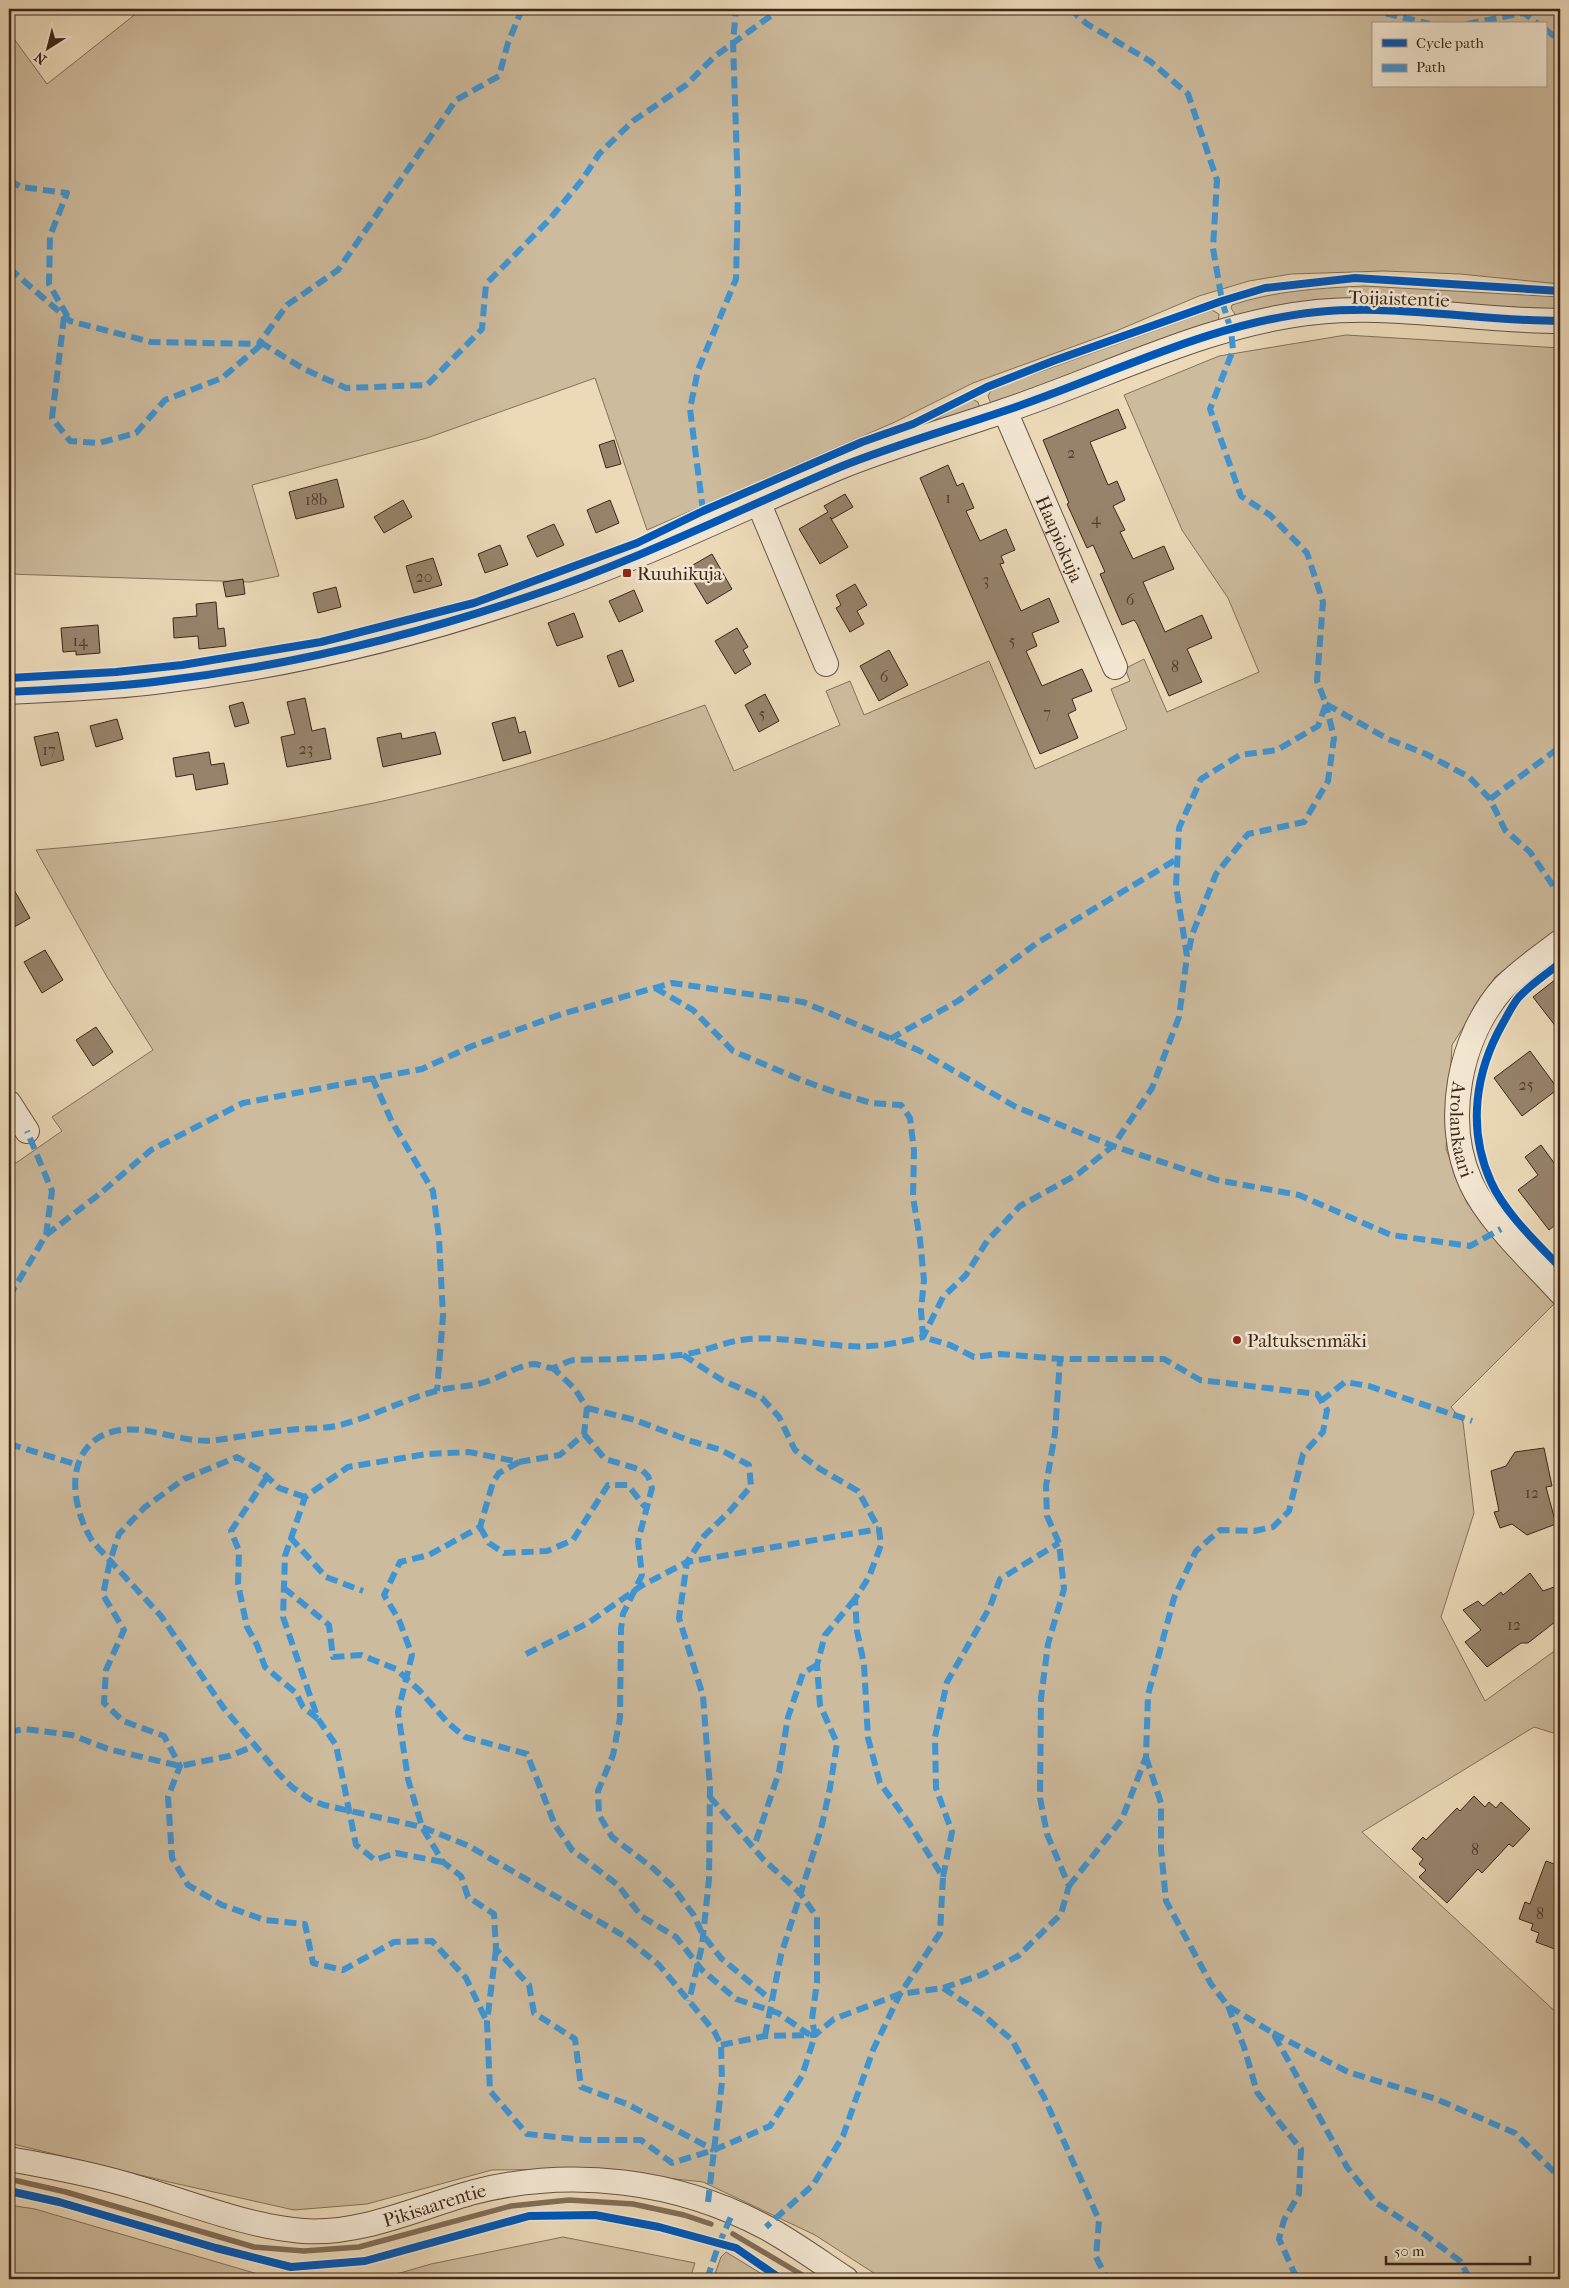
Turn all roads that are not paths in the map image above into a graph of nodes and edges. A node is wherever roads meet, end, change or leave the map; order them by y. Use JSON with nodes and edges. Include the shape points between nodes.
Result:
{"nodes":[{"id":1,"x":1560,"y":321,"type":"edge"},
{"id":2,"x":1006,"y":411,"type":"junction"},
{"id":3,"x":759,"y":504,"type":"junction"},
{"id":4,"x":826,"y":664,"type":"dead end"},
{"id":5,"x":1115,"y":667,"type":"dead end"},
{"id":6,"x":9,"y":692,"type":"edge"},
{"id":7,"x":1560,"y":942,"type":"edge"},
{"id":8,"x":9,"y":1103,"type":"edge"},
{"id":9,"x":27,"y":1131,"type":"dead end"},
{"id":10,"x":1560,"y":1292,"type":"edge"},
{"id":11,"x":9,"y":2159,"type":"edge"},
{"id":12,"x":846,"y":2279,"type":"edge"}],
"edges":[{"from":1,"to":2,"type":"street","name":"Toijaistentie","via":[[1396,311],[1317,312],[1248,325],[1198,340]]},
{"from":2,"to":3,"type":"street","name":"Toijaistentie","via":[[842,466]]},
{"from":2,"to":5,"type":"street","name":"Haapiokuja"},
{"from":3,"to":4,"type":"street"},
{"from":3,"to":6,"type":"street","name":"Toijaistentie","via":[[539,593],[386,640],[310,657],[167,680],[123,686]]},
{"from":7,"to":10,"type":"street","name":"Arolankaari","via":[[1504,987],[1491,1005],[1467,1052],[1457,1115],[1458,1140],[1472,1185],[1501,1229]]},
{"from":8,"to":9,"type":"street"},
{"from":11,"to":12,"type":"street","name":"Pikisaarentie","via":[[124,2184],[248,2221],[304,2231],[358,2226],[476,2192],[515,2185],[599,2180],[639,2184],[676,2192],[766,2227]]}]}
